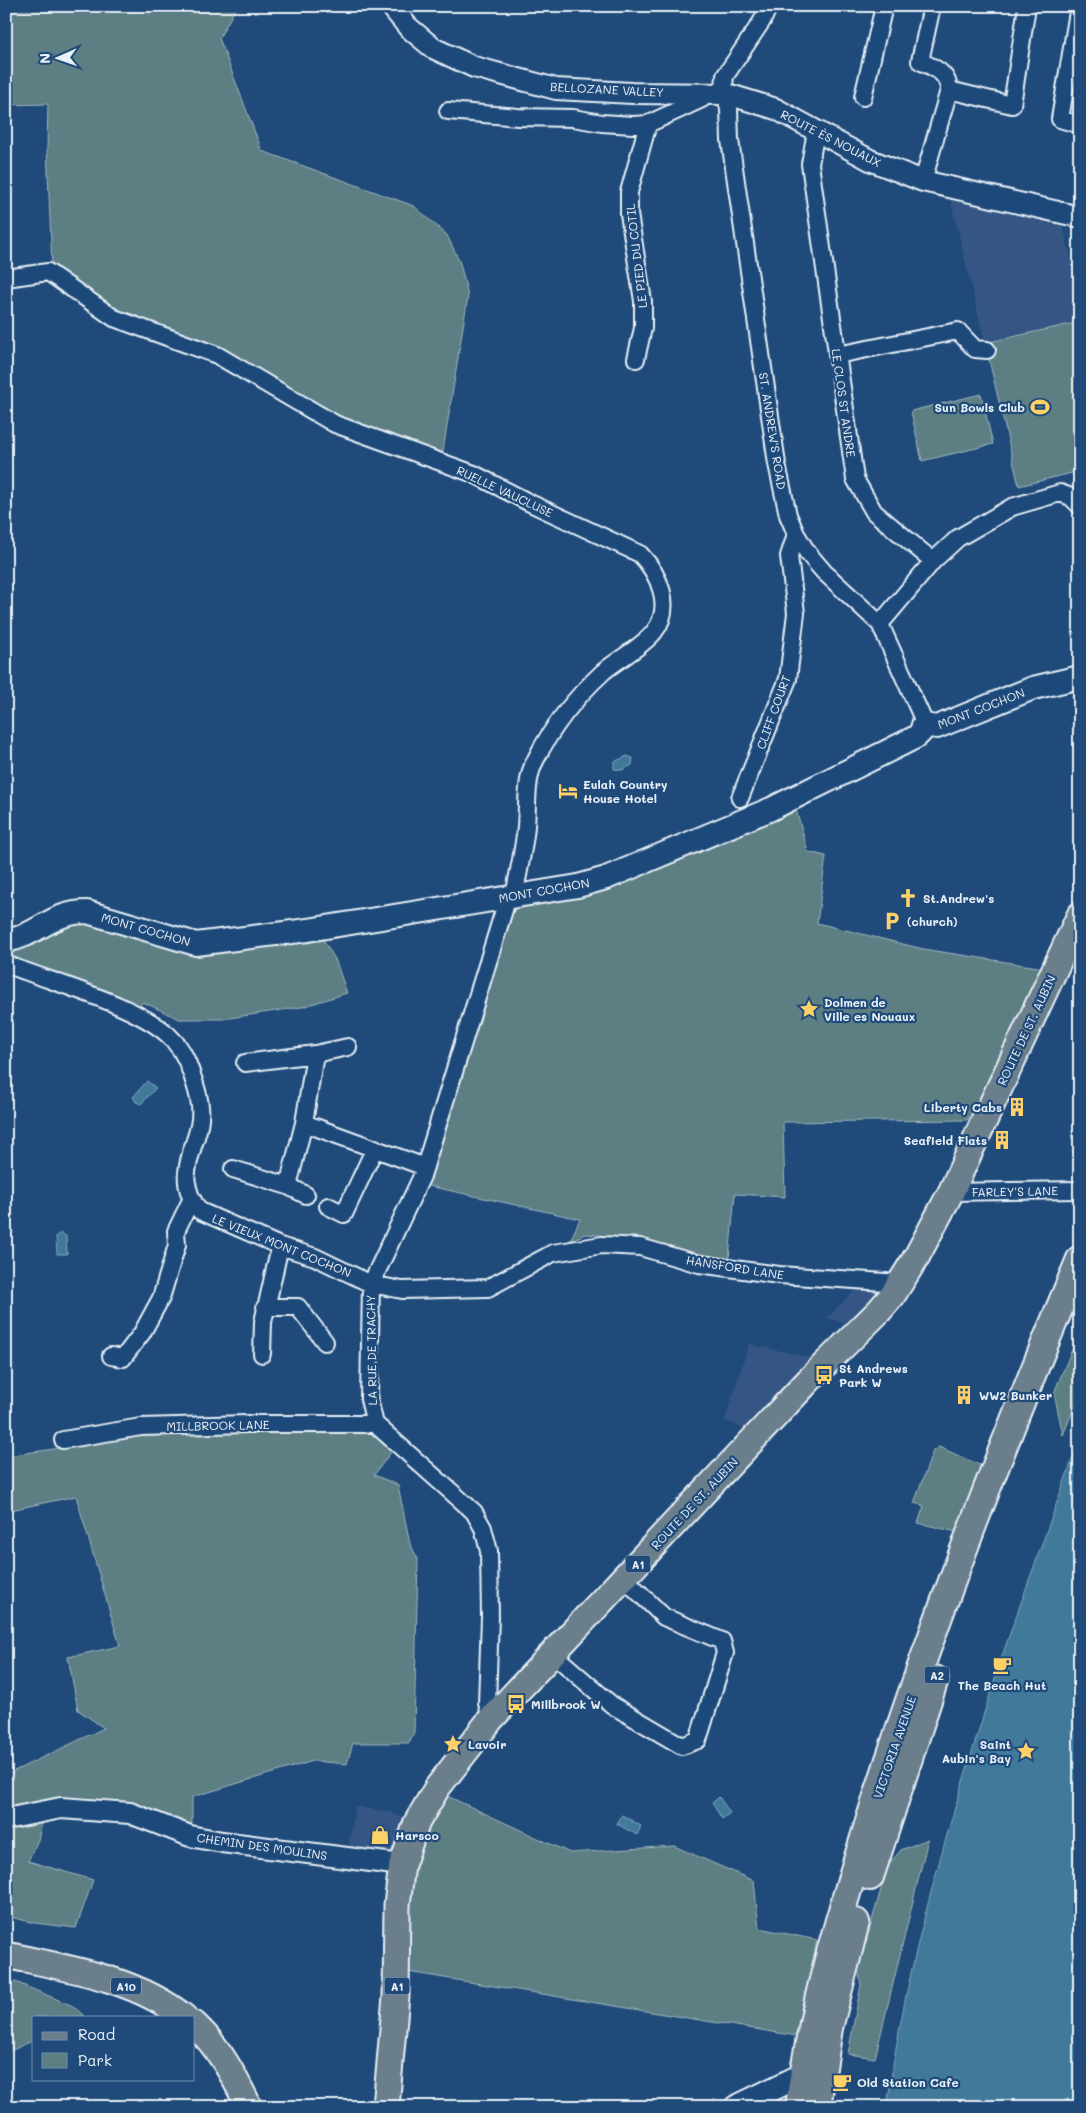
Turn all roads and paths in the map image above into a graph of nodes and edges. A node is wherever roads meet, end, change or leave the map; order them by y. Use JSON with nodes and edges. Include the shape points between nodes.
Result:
{"nodes":[{"id":1,"x":391,"y":6,"type":"edge"},
{"id":2,"x":769,"y":6,"type":"edge"},
{"id":3,"x":884,"y":6,"type":"edge"},
{"id":4,"x":932,"y":6,"type":"edge"},
{"id":5,"x":1027,"y":6,"type":"edge"},
{"id":6,"x":1079,"y":6,"type":"edge"},
{"id":7,"x":1078,"y":24,"type":"edge"},
{"id":8,"x":949,"y":90,"type":"junction"},
{"id":9,"x":705,"y":93,"type":"junction"},
{"id":10,"x":727,"y":94,"type":"junction"},
{"id":11,"x":863,"y":98,"type":"dead end"},
{"id":12,"x":448,"y":111,"type":"dead end"},
{"id":13,"x":648,"y":124,"type":"junction"},
{"id":14,"x":1080,"y":125,"type":"edge"},
{"id":15,"x":816,"y":131,"type":"junction"},
{"id":16,"x":923,"y":181,"type":"junction"},
{"id":17,"x":1080,"y":217,"type":"edge"},
{"id":18,"x":6,"y":278,"type":"edge"},
{"id":19,"x":987,"y":350,"type":"dead end"},
{"id":20,"x":837,"y":355,"type":"junction"},
{"id":21,"x":636,"y":359,"type":"dead end"},
{"id":22,"x":1080,"y":506,"type":"edge"},
{"id":23,"x":796,"y":534,"type":"junction"},
{"id":24,"x":933,"y":561,"type":"junction"},
{"id":25,"x":880,"y":624,"type":"junction"},
{"id":26,"x":1080,"y":677,"type":"edge"},
{"id":27,"x":923,"y":725,"type":"junction"},
{"id":28,"x":740,"y":798,"type":"dead end"},
{"id":29,"x":511,"y":897,"type":"junction"},
{"id":30,"x":1080,"y":915,"type":"edge"},
{"id":31,"x":6,"y":941,"type":"edge"},
{"id":32,"x":6,"y":964,"type":"edge"},
{"id":33,"x":348,"y":1047,"type":"dead end"},
{"id":34,"x":315,"y":1054,"type":"junction"},
{"id":35,"x":245,"y":1063,"type":"dead end"},
{"id":36,"x":304,"y":1122,"type":"junction"},
{"id":37,"x":375,"y":1148,"type":"junction"},
{"id":38,"x":425,"y":1167,"type":"junction"},
{"id":39,"x":233,"y":1169,"type":"dead end"},
{"id":40,"x":288,"y":1186,"type":"junction"},
{"id":41,"x":1080,"y":1190,"type":"edge"},
{"id":42,"x":951,"y":1192,"type":"junction"},
{"id":43,"x":306,"y":1195,"type":"dead end"},
{"id":44,"x":191,"y":1200,"type":"junction"},
{"id":45,"x":328,"y":1206,"type":"dead end"},
{"id":46,"x":280,"y":1246,"type":"junction"},
{"id":47,"x":1080,"y":1259,"type":"edge"},
{"id":48,"x":900,"y":1282,"type":"junction"},
{"id":49,"x":371,"y":1284,"type":"junction"},
{"id":50,"x":1080,"y":1290,"type":"edge"},
{"id":51,"x":265,"y":1307,"type":"junction"},
{"id":52,"x":325,"y":1342,"type":"dead end"},
{"id":53,"x":262,"y":1354,"type":"dead end"},
{"id":54,"x":111,"y":1356,"type":"dead end"},
{"id":55,"x":375,"y":1424,"type":"junction"},
{"id":56,"x":63,"y":1440,"type":"dead end"},
{"id":57,"x":624,"y":1578,"type":"junction"},
{"id":58,"x":553,"y":1654,"type":"junction"},
{"id":59,"x":491,"y":1719,"type":"junction"},
{"id":60,"x":6,"y":1819,"type":"edge"},
{"id":61,"x":402,"y":1865,"type":"junction"},
{"id":62,"x":6,"y":1956,"type":"edge"},
{"id":63,"x":183,"y":2016,"type":"edge"},
{"id":64,"x":195,"y":2025,"type":"edge"},
{"id":65,"x":812,"y":2072,"type":"junction"},
{"id":66,"x":249,"y":2107,"type":"edge"},
{"id":67,"x":386,"y":2107,"type":"edge"},
{"id":68,"x":736,"y":2107,"type":"edge"},
{"id":69,"x":798,"y":2107,"type":"edge"},
{"id":70,"x":817,"y":2107,"type":"edge"}],
"edges":[{"from":1,"to":9,"type":"street","name":"BELLOZANE VALLEY","via":[[408,27],[433,48],[474,67],[556,89]]},
{"from":2,"to":10,"type":"street","name":"ST. ANDREW'S ROAD","via":[[725,76]]},
{"from":3,"to":11,"type":"street"},
{"from":4,"to":8,"type":"street","via":[[920,62],[942,72],[949,80]]},
{"from":5,"to":8,"type":"street","via":[[1012,105]]},
{"from":6,"to":7,"type":"street"},
{"from":7,"to":14,"type":"street","via":[[1060,118]]},
{"from":8,"to":16,"type":"street"},
{"from":9,"to":10,"type":"street","name":"BELLOZANE VALLEY"},
{"from":9,"to":13,"type":"street","via":[[702,99]]},
{"from":10,"to":15,"type":"street","name":"ROUTE ÈS NOUAUX","via":[[776,109]]},
{"from":10,"to":23,"type":"street","name":"ST. ANDREW'S ROAD","via":[[730,140],[777,464],[788,516]]},
{"from":12,"to":13,"type":"street"},
{"from":13,"to":21,"type":"street","name":"LE PIED DU COTIL","via":[[629,192],[629,214],[644,301],[643,328]]},
{"from":15,"to":16,"type":"street","name":"ROUTE ÈS NOUAUX","via":[[870,160]]},
{"from":15,"to":20,"type":"street","name":"LE CLOS ST ANDRE","via":[[810,164]]},
{"from":16,"to":17,"type":"street","name":"ROUTE ÈS NOUAUX"},
{"from":18,"to":29,"type":"street","name":"RUELLE VAUCLUSE","via":[[48,272],[114,318],[217,355],[334,424],[474,474],[640,554],[652,567],[661,585],[664,606],[654,632],[603,672],[568,709],[529,773],[526,827]]},
{"from":19,"to":20,"type":"street","via":[[975,349],[958,331]]},
{"from":20,"to":24,"type":"street","name":"LE CLOS ST ANDRE","via":[[855,479],[874,512]]},
{"from":22,"to":24,"type":"street","via":[[1071,497],[1060,493],[1012,508],[958,538]]},
{"from":23,"to":25,"type":"street","name":"ST. ANDREW'S ROAD","via":[[824,572]]},
{"from":23,"to":28,"type":"street","name":"CLIFF COURT","via":[[789,556],[796,613],[788,679]]},
{"from":24,"to":25,"type":"street"},
{"from":25,"to":27,"type":"street","name":"ST. ANDREW'S ROAD"},
{"from":26,"to":27,"type":"main road","name":"MONT COCHON","via":[[1033,688],[937,727]]},
{"from":27,"to":29,"type":"main road","name":"MONT COCHON","via":[[916,737],[771,809],[606,878]]},
{"from":29,"to":31,"type":"main road","name":"MONT COCHON","via":[[308,930],[196,944],[87,912],[70,912],[25,936]]},
{"from":29,"to":38,"type":"street","name":"LA RUE DE TRACHY"},
{"from":30,"to":42,"type":"main road","name":"ROUTE DE ST. AUBIN","number":"A1"},
{"from":32,"to":44,"type":"street","via":[[137,1014],[173,1039],[186,1057],[201,1101],[201,1121],[186,1169]]},
{"from":33,"to":34,"type":"street"},
{"from":34,"to":35,"type":"street"},
{"from":34,"to":36,"type":"street"},
{"from":36,"to":37,"type":"street"},
{"from":36,"to":40,"type":"street"},
{"from":37,"to":38,"type":"street"},
{"from":37,"to":45,"type":"street","via":[[344,1214]]},
{"from":38,"to":49,"type":"street","name":"LA RUE DE TRACHY"},
{"from":39,"to":40,"type":"street"},
{"from":40,"to":43,"type":"street"},
{"from":41,"to":42,"type":"street","name":"FARLEY'S LANE"},
{"from":42,"to":48,"type":"main road","name":"ROUTE DE ST. AUBIN","number":"A1"},
{"from":44,"to":46,"type":"street","name":"LE VIEUX MONT COCHON","via":[[200,1211]]},
{"from":44,"to":54,"type":"street","via":[[176,1231],[177,1246],[161,1298],[142,1333],[123,1358]]},
{"from":46,"to":49,"type":"street","name":"LE VIEUX MONT COCHON","via":[[315,1257]]},
{"from":46,"to":51,"type":"street"},
{"from":47,"to":65,"type":"highway","name":"VICTORIA AVENUE","number":"A2","via":[[966,1536],[892,1749],[834,1935]]},
{"from":48,"to":49,"type":"street","name":"HANSFORD LANE","via":[[779,1275],[699,1264],[640,1247],[602,1245],[553,1253],[488,1288],[402,1290]]},
{"from":48,"to":57,"type":"main road","name":"ROUTE DE ST. AUBIN","number":"A1","via":[[879,1312],[809,1380]]},
{"from":49,"to":55,"type":"street","name":"LA RUE DE TRACHY","via":[[369,1398]]},
{"from":50,"to":65,"type":"highway","name":"VICTORIA AVENUE","number":"A2","via":[[975,1554],[858,1911],[830,2028]]},
{"from":51,"to":52,"type":"street","via":[[298,1307]]},
{"from":51,"to":53,"type":"street"},
{"from":55,"to":56,"type":"street","name":"MILLBROOK LANE","via":[[141,1427]]},
{"from":55,"to":59,"type":"street","via":[[444,1483],[474,1512],[483,1528],[489,1551],[487,1703]]},
{"from":57,"to":58,"type":"main road","name":"ROUTE DE ST. AUBIN","number":"A1"},
{"from":57,"to":58,"type":"street","via":[[664,1617],[722,1642],[725,1653],[698,1740],[682,1746],[612,1706]]},
{"from":58,"to":59,"type":"main road","name":"ROUTE DE ST. AUBIN","number":"A1"},
{"from":59,"to":61,"type":"main road","name":"ROUTE DE ST. AUBIN","number":"A1","via":[[437,1788],[418,1822]]},
{"from":60,"to":61,"type":"street","name":"CHEMIN DES MOULINS","via":[[61,1808],[130,1812],[190,1836]]},
{"from":61,"to":67,"type":"main road","name":"ROUTE DE ST. AUBIN","number":"A1","via":[[397,1905],[396,1996]]},
{"from":62,"to":63,"type":"main road","number":"A10","via":[[122,1984],[168,2004]]},
{"from":64,"to":66,"type":"main road","via":[[217,2047]]},
{"from":65,"to":68,"type":"main road"},
{"from":65,"to":69,"type":"highway","name":"VICTORIA AVENUE","number":"A2"},
{"from":65,"to":70,"type":"highway","name":"VICTORIA AVENUE","number":"A2"}]}
